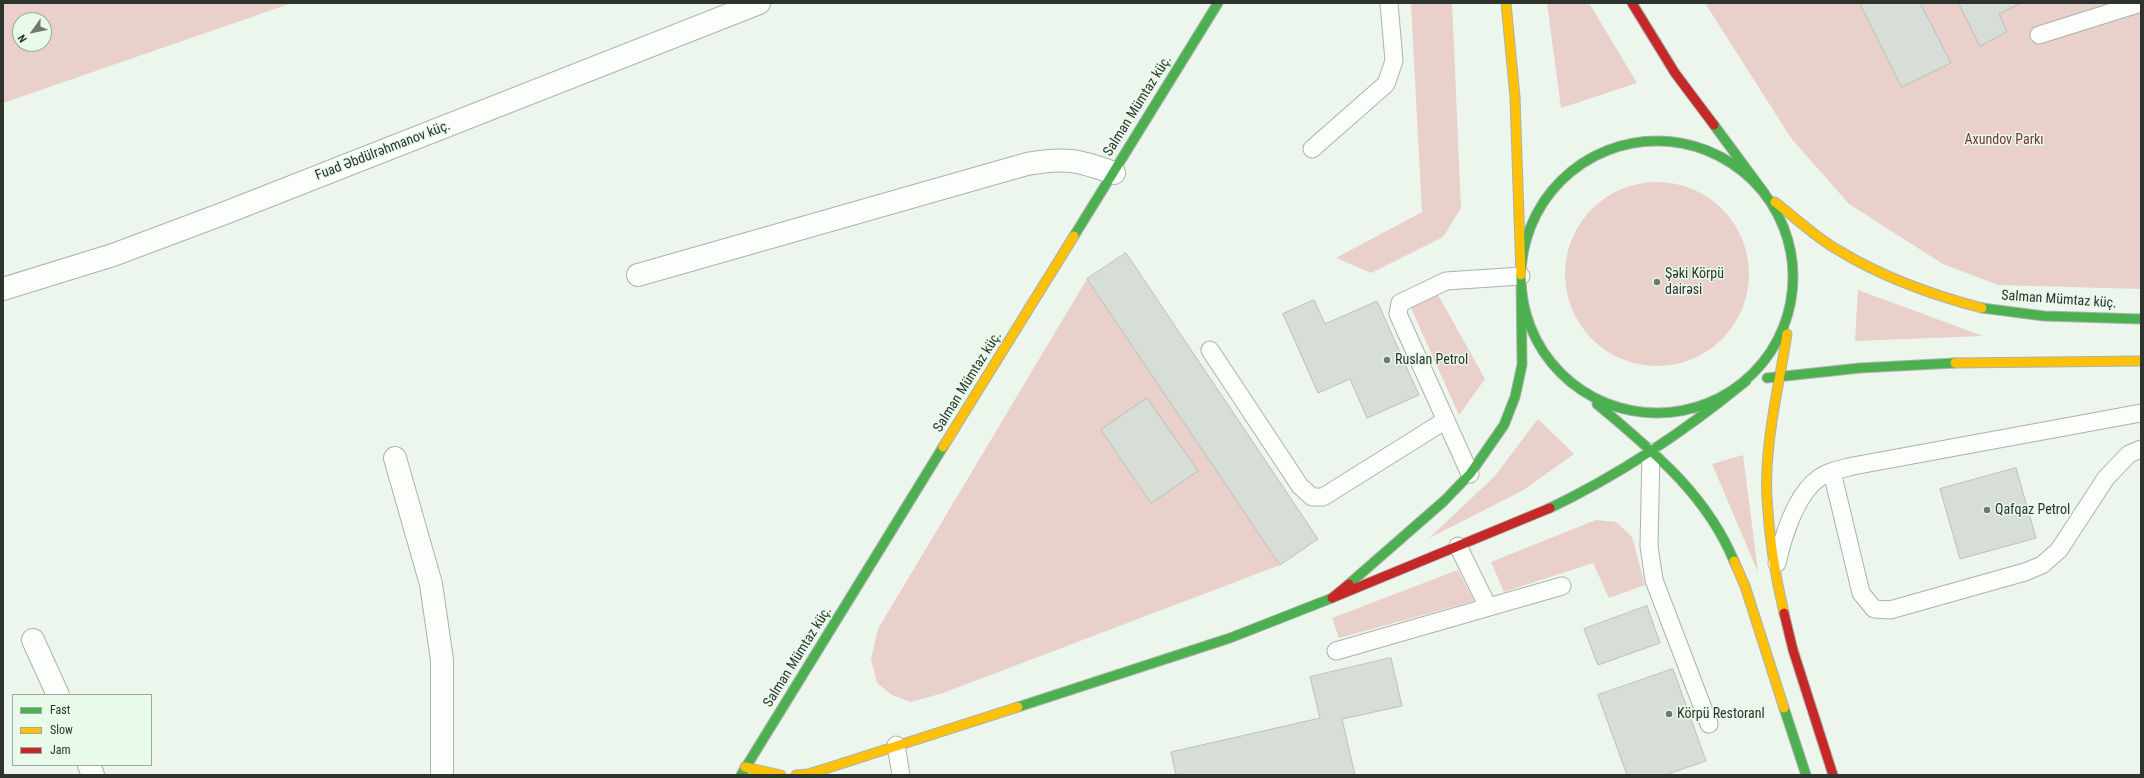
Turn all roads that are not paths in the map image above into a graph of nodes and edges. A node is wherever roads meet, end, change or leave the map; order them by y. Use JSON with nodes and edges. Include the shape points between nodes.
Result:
{"nodes":[{"id":1,"x":759,"y":3,"type":"edge"},
{"id":2,"x":1218,"y":3,"type":"edge"},
{"id":3,"x":1389,"y":3,"type":"edge"},
{"id":4,"x":1506,"y":3,"type":"edge"},
{"id":5,"x":1632,"y":3,"type":"edge"},
{"id":6,"x":2141,"y":3,"type":"edge"},
{"id":7,"x":2040,"y":35,"type":"dead end"},
{"id":8,"x":1312,"y":148,"type":"dead end"},
{"id":9,"x":1114,"y":173,"type":"junction"},
{"id":10,"x":1765,"y":194,"type":"junction"},
{"id":11,"x":638,"y":275,"type":"dead end"},
{"id":12,"x":1521,"y":276,"type":"junction"},
{"id":13,"x":3,"y":289,"type":"edge"},
{"id":14,"x":1793,"y":291,"type":"junction"},
{"id":15,"x":2141,"y":319,"type":"edge"},
{"id":16,"x":1210,"y":350,"type":"dead end"},
{"id":17,"x":2141,"y":361,"type":"edge"},
{"id":18,"x":1780,"y":376,"type":"junction"},
{"id":19,"x":1746,"y":381,"type":"junction"},
{"id":20,"x":1584,"y":392,"type":"junction"},
{"id":21,"x":2141,"y":413,"type":"edge"},
{"id":22,"x":1446,"y":420,"type":"junction"},
{"id":23,"x":2141,"y":449,"type":"edge"},
{"id":24,"x":1651,"y":452,"type":"junction"},
{"id":25,"x":395,"y":458,"type":"dead end"},
{"id":26,"x":1832,"y":472,"type":"junction"},
{"id":27,"x":1470,"y":474,"type":"junction"},
{"id":28,"x":1458,"y":546,"type":"junction"},
{"id":29,"x":1774,"y":575,"type":"junction"},
{"id":30,"x":1562,"y":586,"type":"dead end"},
{"id":31,"x":1332,"y":598,"type":"junction"},
{"id":32,"x":1488,"y":607,"type":"junction"},
{"id":33,"x":33,"y":640,"type":"dead end"},
{"id":34,"x":1336,"y":651,"type":"dead end"},
{"id":35,"x":58,"y":694,"type":"edge"},
{"id":36,"x":1709,"y":724,"type":"dead end"},
{"id":37,"x":896,"y":745,"type":"junction"},
{"id":38,"x":743,"y":771,"type":"edge"},
{"id":39,"x":442,"y":775,"type":"edge"},
{"id":40,"x":781,"y":775,"type":"edge"},
{"id":41,"x":796,"y":775,"type":"edge"},
{"id":42,"x":901,"y":775,"type":"edge"},
{"id":43,"x":1806,"y":775,"type":"edge"},
{"id":44,"x":1833,"y":775,"type":"edge"}],
"edges":[{"from":1,"to":13,"type":"street","name":"Fuad Əbdülrəhmanov küç.","via":[[225,213],[113,254]]},
{"from":2,"to":9,"type":"main road","name":"Salman Mümtaz küç."},
{"from":3,"to":8,"type":"lane","via":[[1394,61],[1386,84]]},
{"from":4,"to":12,"type":"main road","via":[[1515,97]]},
{"from":5,"to":10,"type":"main road","via":[[1675,73]]},
{"from":6,"to":7,"type":"lane"},
{"from":9,"to":11,"type":"street","via":[[1081,162],[1054,159],[1027,164]]},
{"from":9,"to":38,"type":"main road","name":"Salman Mümtaz küç."},
{"from":10,"to":12,"type":"main road","via":[[1735,165],[1697,146],[1655,140],[1614,147],[1576,167],[1560,180],[1547,197],[1528,234]]},
{"from":10,"to":14,"type":"main road","via":[[1785,230],[1794,271]]},
{"from":10,"to":15,"type":"main road","name":"Salman Mümtaz küç.","via":[[1847,256],[1911,286],[1987,309],[2032,314]]},
{"from":12,"to":20,"type":"main road","via":[[1523,299],[1538,342],[1566,378]]},
{"from":12,"to":22,"type":"lane","via":[[1446,282],[1400,304],[1398,314]]},
{"from":12,"to":27,"type":"main road","via":[[1522,365],[1515,398],[1504,425]]},
{"from":14,"to":18,"type":"main road"},
{"from":14,"to":19,"type":"main road","via":[[1787,318],[1773,350]]},
{"from":16,"to":22,"type":"lane","via":[[1300,486],[1312,496],[1323,497]]},
{"from":17,"to":18,"type":"main road","via":[[2031,361],[1880,366],[1819,370]]},
{"from":18,"to":19,"type":"main road"},
{"from":18,"to":29,"type":"main road","via":[[1770,445],[1767,497]]},
{"from":19,"to":20,"type":"main road","via":[[1715,400],[1680,412],[1630,410],[1606,403]]},
{"from":19,"to":24,"type":"main road","via":[[1698,420]]},
{"from":20,"to":24,"type":"main road"},
{"from":21,"to":26,"type":"lane"},
{"from":22,"to":27,"type":"lane"},
{"from":23,"to":26,"type":"lane","via":[[2129,454],[2106,478],[2059,550],[2042,565],[1890,610],[1874,608],[1861,593]]},
{"from":24,"to":28,"type":"main road","via":[[1569,498]]},
{"from":24,"to":36,"type":"lane","via":[[1649,546],[1654,580]]},
{"from":24,"to":43,"type":"main road","via":[[1672,469],[1700,502],[1725,540],[1745,586]]},
{"from":25,"to":39,"type":"street","via":[[431,584],[442,660]]},
{"from":26,"to":29,"type":"lane","via":[[1818,478],[1799,501],[1783,536]]},
{"from":27,"to":31,"type":"main road","via":[[1444,501]]},
{"from":28,"to":31,"type":"main road"},
{"from":28,"to":32,"type":"lane"},
{"from":29,"to":44,"type":"main road","via":[[1793,650]]},
{"from":30,"to":32,"type":"lane"},
{"from":31,"to":37,"type":"main road","via":[[1230,638]]},
{"from":32,"to":34,"type":"lane"},
{"from":33,"to":35,"type":"street"},
{"from":37,"to":41,"type":"main road","via":[[808,774]]},
{"from":37,"to":42,"type":"lane"},
{"from":38,"to":40,"type":"main road"}]}
